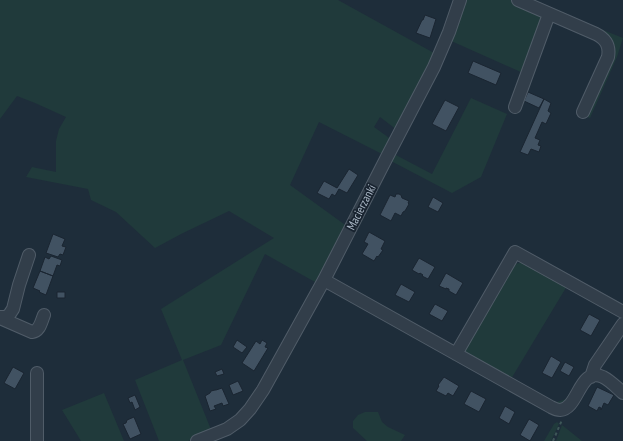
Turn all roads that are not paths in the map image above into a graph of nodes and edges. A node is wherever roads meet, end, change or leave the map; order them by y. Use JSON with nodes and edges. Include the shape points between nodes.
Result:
{"nodes":[{"id":1,"x":460,"y":0,"type":"edge"},
{"id":2,"x":518,"y":0,"type":"edge"},
{"id":3,"x":549,"y":14,"type":"junction"},
{"id":4,"x":515,"y":107,"type":"dead end"},
{"id":5,"x":583,"y":112,"type":"dead end"},
{"id":6,"x":29,"y":255,"type":"dead end"},
{"id":7,"x":324,"y":280,"type":"junction"},
{"id":8,"x":623,"y":312,"type":"edge"},
{"id":9,"x":44,"y":315,"type":"dead end"},
{"id":10,"x":0,"y":318,"type":"edge"},
{"id":11,"x":623,"y":324,"type":"edge"},
{"id":12,"x":456,"y":354,"type":"junction"},
{"id":13,"x":37,"y":373,"type":"dead end"},
{"id":14,"x":590,"y":377,"type":"junction"},
{"id":15,"x":623,"y":393,"type":"edge"},
{"id":16,"x":37,"y":441,"type":"edge"},
{"id":17,"x":197,"y":441,"type":"edge"}],
"edges":[{"from":1,"to":7,"type":"street","name":"Macierzanki","via":[[434,67]]},
{"from":2,"to":3,"type":"street"},
{"from":3,"to":4,"type":"street"},
{"from":3,"to":5,"type":"street","via":[[602,37],[607,44],[608,57]]},
{"from":6,"to":10,"type":"street","via":[[13,309],[9,315]]},
{"from":7,"to":12,"type":"street"},
{"from":7,"to":17,"type":"street","name":"Macierzanki","via":[[250,409],[234,425]]},
{"from":8,"to":12,"type":"street","via":[[514,252]]},
{"from":9,"to":10,"type":"street","via":[[36,332]]},
{"from":11,"to":14,"type":"street","via":[[595,365]]},
{"from":12,"to":14,"type":"street","via":[[556,409],[567,407]]},
{"from":13,"to":16,"type":"street"},
{"from":14,"to":15,"type":"street","via":[[602,376]]}]}
